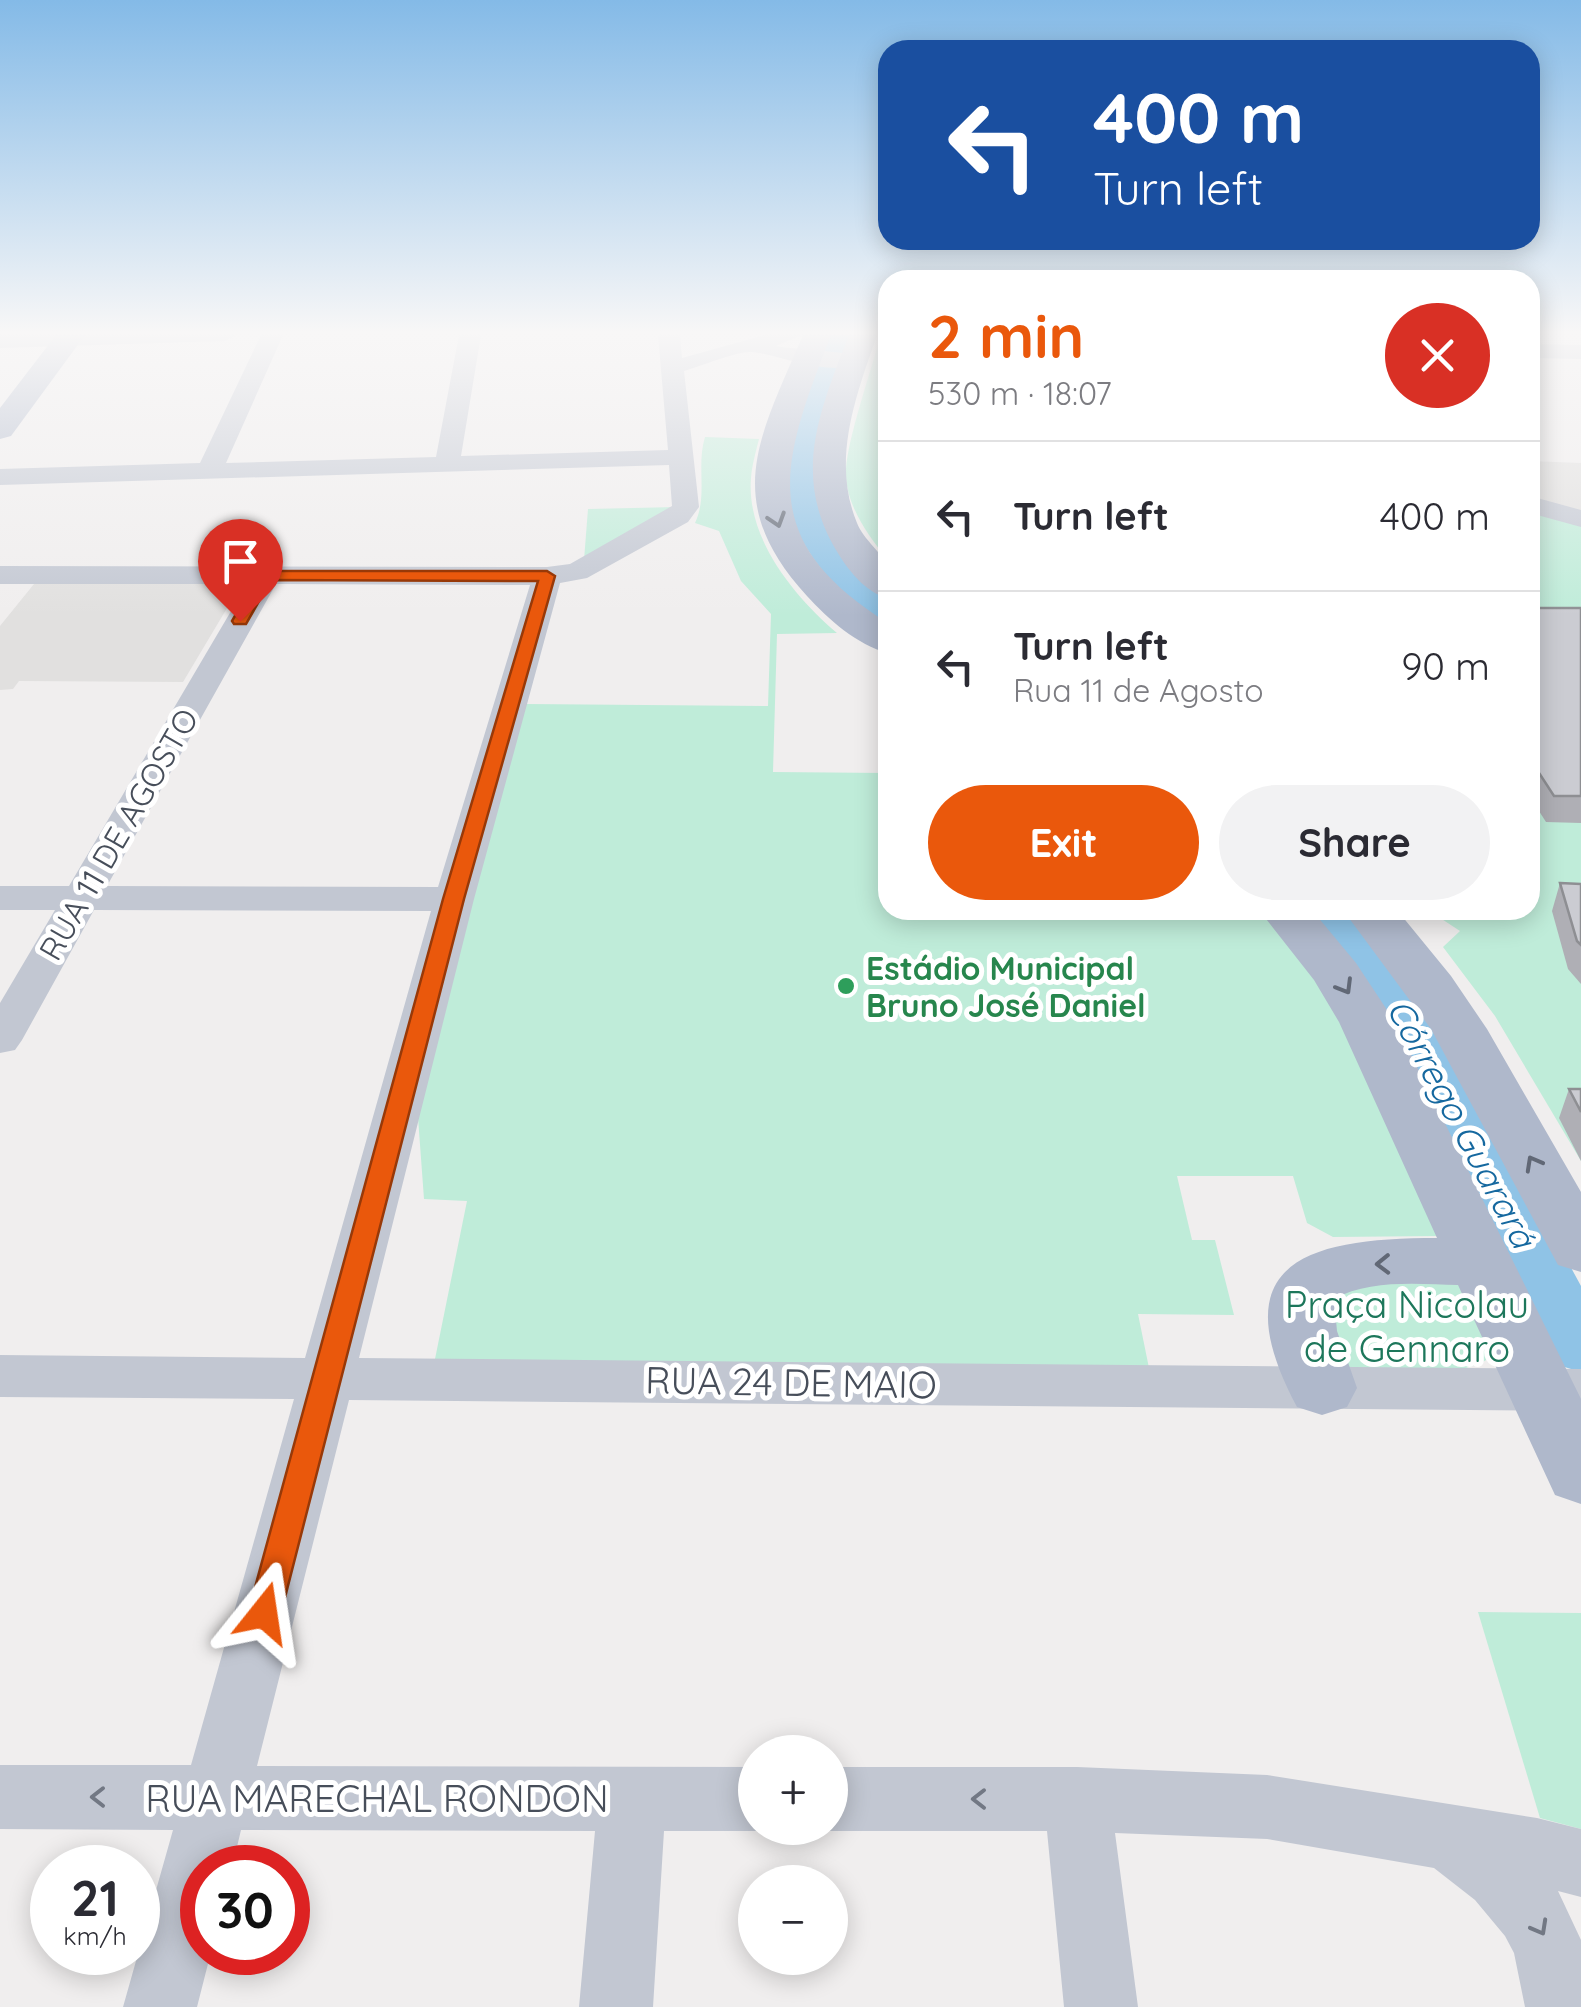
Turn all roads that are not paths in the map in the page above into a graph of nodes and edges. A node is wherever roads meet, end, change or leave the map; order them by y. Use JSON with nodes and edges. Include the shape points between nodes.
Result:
{"nodes":[{"id":1,"x":229,"y":429,"type":"edge"},
{"id":2,"x":453,"y":429,"type":"edge"},
{"id":3,"x":681,"y":429,"type":"edge"},
{"id":4,"x":784,"y":429,"type":"edge"},
{"id":5,"x":825,"y":429,"type":"edge"},
{"id":6,"x":684,"y":456,"type":"junction"},
{"id":7,"x":447,"y":464,"type":"junction"},
{"id":8,"x":209,"y":471,"type":"junction"},
{"id":9,"x":0,"y":477,"type":"edge"},
{"id":10,"x":1540,"y":507,"type":"edge"},
{"id":11,"x":1581,"y":519,"type":"edge"},
{"id":12,"x":0,"y":575,"type":"edge"},
{"id":13,"x":878,"y":575,"type":"edge"},
{"id":14,"x":266,"y":576,"type":"junction"},
{"id":15,"x":547,"y":576,"type":"junction"},
{"id":16,"x":878,"y":633,"type":"edge"},
{"id":17,"x":0,"y":898,"type":"edge"},
{"id":18,"x":80,"y":898,"type":"junction"},
{"id":19,"x":454,"y":899,"type":"junction"},
{"id":20,"x":1293,"y":920,"type":"edge"},
{"id":21,"x":1378,"y":920,"type":"edge"},
{"id":22,"x":0,"y":1040,"type":"edge"},
{"id":23,"x":1581,"y":1248,"type":"edge"},
{"id":24,"x":1480,"y":1262,"type":"junction"},
{"id":25,"x":0,"y":1376,"type":"edge"},
{"id":26,"x":327,"y":1378,"type":"junction"},
{"id":27,"x":1322,"y":1388,"type":"junction"},
{"id":28,"x":1564,"y":1390,"type":"edge"},
{"id":29,"x":1581,"y":1474,"type":"edge"},
{"id":30,"x":0,"y":1797,"type":"edge"},
{"id":31,"x":216,"y":1797,"type":"junction"},
{"id":32,"x":632,"y":1798,"type":"junction"},
{"id":33,"x":738,"y":1798,"type":"edge"},
{"id":34,"x":848,"y":1799,"type":"edge"},
{"id":35,"x":1077,"y":1799,"type":"junction"},
{"id":36,"x":1447,"y":1837,"type":"junction"},
{"id":37,"x":1581,"y":1863,"type":"edge"},
{"id":38,"x":1581,"y":1995,"type":"edge"},
{"id":39,"x":160,"y":2007,"type":"edge"},
{"id":40,"x":616,"y":2007,"type":"edge"},
{"id":41,"x":1101,"y":2007,"type":"edge"},
{"id":42,"x":1564,"y":2007,"type":"edge"}],
"edges":[{"from":1,"to":8,"type":"street"},
{"from":2,"to":7,"type":"street"},
{"from":3,"to":6,"type":"street"},
{"from":4,"to":16,"type":"main road","one_way":true,"via":[[770,482],[776,523],[814,581]]},
{"from":5,"to":13,"type":"main road","via":[[826,493],[843,535]]},
{"from":6,"to":7,"type":"street"},
{"from":6,"to":15,"type":"street","via":[[687,503],[680,514],[577,572]]},
{"from":7,"to":8,"type":"street"},
{"from":8,"to":9,"type":"street"},
{"from":10,"to":11,"type":"street"},
{"from":12,"to":14,"type":"street"},
{"from":14,"to":15,"type":"street"},
{"from":14,"to":18,"type":"street","name":"RUA 11 DE AGOSTO"},
{"from":15,"to":19,"type":"street"},
{"from":17,"to":18,"type":"street"},
{"from":18,"to":19,"type":"street"},
{"from":18,"to":22,"type":"street","name":"RUA 11 DE AGOSTO"},
{"from":19,"to":26,"type":"street"},
{"from":20,"to":24,"type":"main road","one_way":true,"via":[[1367,1022]]},
{"from":23,"to":21,"type":"main road","one_way":true,"via":[[1448,1010]]},
{"from":24,"to":27,"type":"main road","one_way":true,"via":[[1352,1265],[1316,1277],[1302,1292],[1300,1315]]},
{"from":24,"to":28,"type":"main road"},
{"from":25,"to":26,"type":"street","name":"RUA 24 DE MAIO"},
{"from":26,"to":27,"type":"street","name":"RUA 24 DE MAIO"},
{"from":26,"to":31,"type":"street"},
{"from":27,"to":28,"type":"street","name":"RUA 24 DE MAIO"},
{"from":28,"to":29,"type":"main road"},
{"from":31,"to":30,"type":"street","name":"RUA MARECHAL RONDON","one_way":true},
{"from":31,"to":32,"type":"street","name":"RUA MARECHAL RONDON"},
{"from":31,"to":39,"type":"street"},
{"from":32,"to":33,"type":"street","name":"RUA MARECHAL RONDON"},
{"from":32,"to":40,"type":"street"},
{"from":35,"to":34,"type":"street","one_way":true},
{"from":35,"to":36,"type":"street","via":[[1267,1808]]},
{"from":35,"to":41,"type":"street"},
{"from":36,"to":37,"type":"street"},
{"from":36,"to":42,"type":"street","one_way":true,"via":[[1493,1868],[1538,1922],[1554,1957]]},
{"from":38,"to":42,"type":"street"}]}
